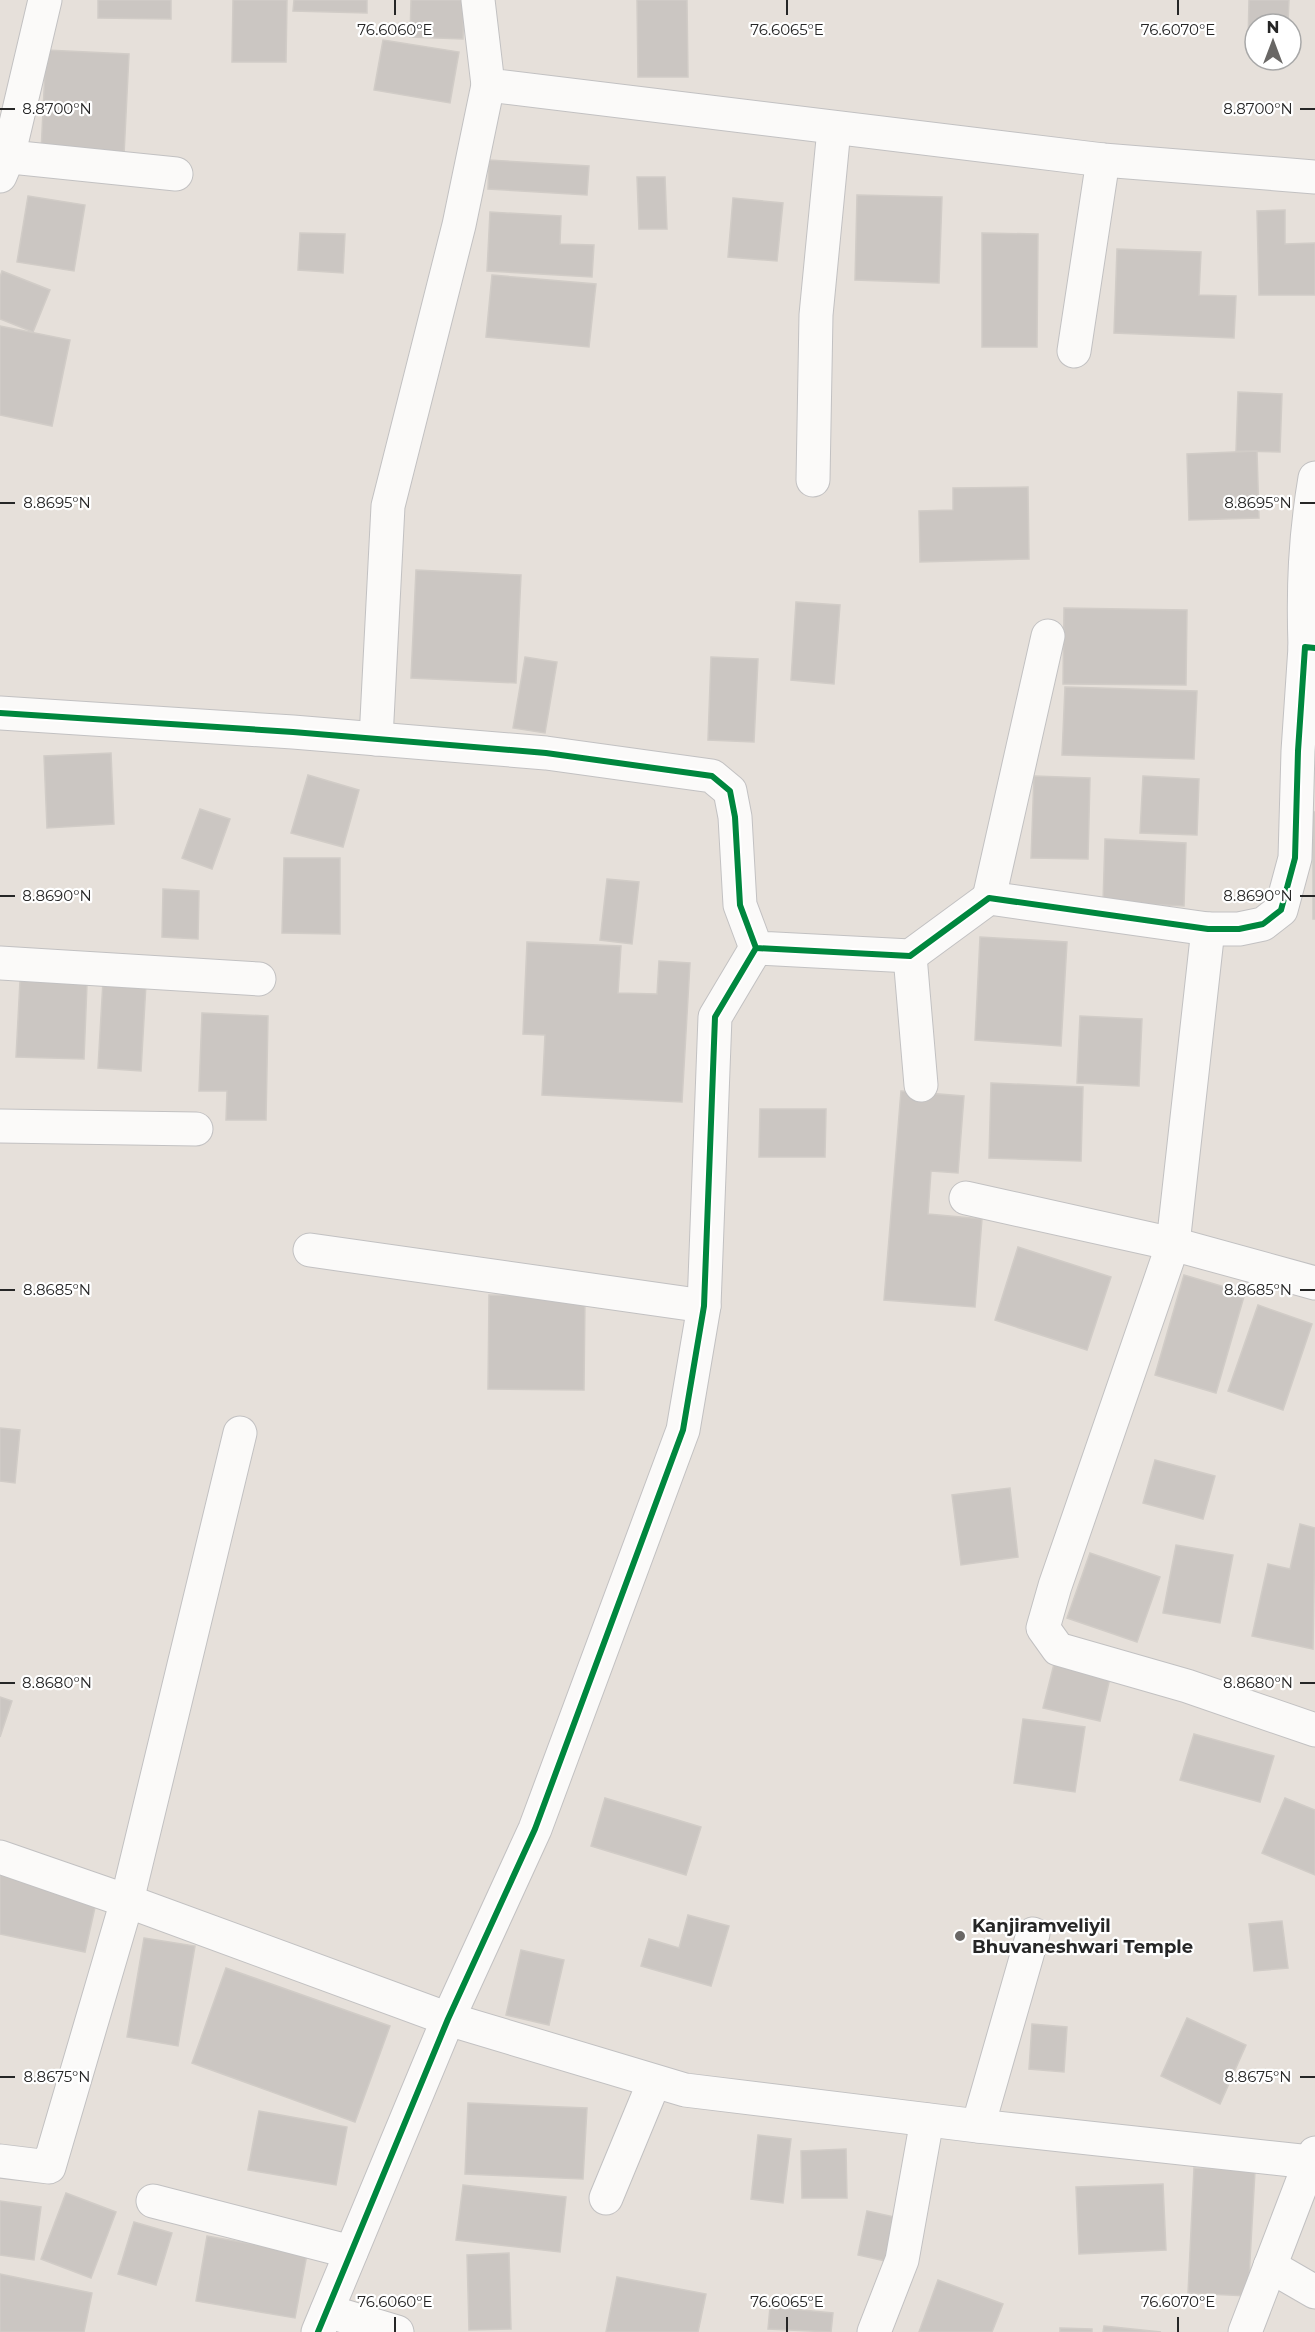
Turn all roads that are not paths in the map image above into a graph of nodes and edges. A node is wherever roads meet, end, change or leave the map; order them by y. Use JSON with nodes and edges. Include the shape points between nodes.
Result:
{"nodes":[{"id":1,"x":45,"y":0,"type":"edge"},
{"id":2,"x":478,"y":0,"type":"edge"},
{"id":3,"x":488,"y":85,"type":"junction"},
{"id":4,"x":834,"y":129,"type":"junction"},
{"id":5,"x":1103,"y":160,"type":"junction"},
{"id":6,"x":3,"y":163,"type":"edge"},
{"id":7,"x":176,"y":174,"type":"dead end"},
{"id":8,"x":1315,"y":177,"type":"edge"},
{"id":9,"x":1074,"y":351,"type":"dead end"},
{"id":10,"x":1315,"y":478,"type":"edge"},
{"id":11,"x":813,"y":480,"type":"dead end"},
{"id":12,"x":1048,"y":636,"type":"dead end"},
{"id":13,"x":1310,"y":648,"type":"edge"},
{"id":14,"x":0,"y":713,"type":"edge"},
{"id":15,"x":376,"y":740,"type":"junction"},
{"id":16,"x":989,"y":898,"type":"junction"},
{"id":17,"x":1208,"y":929,"type":"junction"},
{"id":18,"x":756,"y":948,"type":"junction"},
{"id":19,"x":910,"y":956,"type":"junction"},
{"id":20,"x":0,"y":963,"type":"edge"},
{"id":21,"x":259,"y":979,"type":"dead end"},
{"id":22,"x":921,"y":1085,"type":"dead end"},
{"id":23,"x":0,"y":1126,"type":"edge"},
{"id":24,"x":196,"y":1129,"type":"dead end"},
{"id":25,"x":966,"y":1198,"type":"dead end"},
{"id":26,"x":1173,"y":1244,"type":"junction"},
{"id":27,"x":310,"y":1250,"type":"dead end"},
{"id":28,"x":1315,"y":1283,"type":"edge"},
{"id":29,"x":704,"y":1306,"type":"junction"},
{"id":30,"x":240,"y":1433,"type":"dead end"},
{"id":31,"x":1315,"y":1730,"type":"edge"},
{"id":32,"x":0,"y":1857,"type":"edge"},
{"id":33,"x":128,"y":1900,"type":"junction"},
{"id":34,"x":1033,"y":1934,"type":"dead end"},
{"id":35,"x":448,"y":2019,"type":"junction"},
{"id":36,"x":654,"y":2082,"type":"junction"},
{"id":37,"x":927,"y":2120,"type":"junction"},
{"id":38,"x":978,"y":2126,"type":"junction"},
{"id":39,"x":1312,"y":2158,"type":"edge"},
{"id":40,"x":0,"y":2161,"type":"edge"},
{"id":41,"x":606,"y":2198,"type":"dead end"},
{"id":42,"x":153,"y":2201,"type":"dead end"},
{"id":43,"x":351,"y":2252,"type":"junction"},
{"id":44,"x":1270,"y":2266,"type":"junction"},
{"id":45,"x":1315,"y":2292,"type":"edge"},
{"id":46,"x":323,"y":2322,"type":"edge"},
{"id":47,"x":397,"y":2332,"type":"edge"},
{"id":48,"x":874,"y":2332,"type":"edge"},
{"id":49,"x":1245,"y":2332,"type":"edge"}],
"edges":[{"from":1,"to":6,"type":"street"},
{"from":2,"to":3,"type":"street"},
{"from":3,"to":4,"type":"street"},
{"from":3,"to":15,"type":"street","via":[[459,225],[388,506]]},
{"from":4,"to":5,"type":"street"},
{"from":4,"to":11,"type":"street","via":[[816,315]]},
{"from":5,"to":8,"type":"street"},
{"from":5,"to":9,"type":"street"},
{"from":6,"to":7,"type":"street"},
{"from":10,"to":13,"type":"street","via":[[1306,530],[1303,604]]},
{"from":12,"to":16,"type":"street"},
{"from":13,"to":17,"type":"street","via":[[1298,751],[1296,858],[1281,910],[1263,924]]},
{"from":14,"to":15,"type":"street"},
{"from":15,"to":18,"type":"street","via":[[546,753],[712,776],[730,791],[740,905]]},
{"from":16,"to":17,"type":"street"},
{"from":16,"to":19,"type":"street"},
{"from":17,"to":26,"type":"street"},
{"from":18,"to":19,"type":"street"},
{"from":18,"to":29,"type":"street","via":[[715,1017]]},
{"from":19,"to":22,"type":"street"},
{"from":20,"to":21,"type":"street"},
{"from":23,"to":24,"type":"street"},
{"from":25,"to":26,"type":"street"},
{"from":26,"to":28,"type":"street"},
{"from":26,"to":31,"type":"street","via":[[1043,1628],[1058,1649],[1187,1686]]},
{"from":27,"to":29,"type":"street"},
{"from":29,"to":35,"type":"street","via":[[683,1430],[535,1829]]},
{"from":30,"to":33,"type":"street"},
{"from":32,"to":33,"type":"street"},
{"from":33,"to":35,"type":"street"},
{"from":33,"to":40,"type":"street","via":[[49,2167]]},
{"from":34,"to":38,"type":"street"},
{"from":35,"to":36,"type":"street"},
{"from":35,"to":43,"type":"street"},
{"from":36,"to":37,"type":"street","via":[[685,2090]]},
{"from":36,"to":41,"type":"street"},
{"from":37,"to":38,"type":"street"},
{"from":37,"to":48,"type":"street","via":[[902,2260]]},
{"from":38,"to":39,"type":"street"},
{"from":39,"to":44,"type":"street"},
{"from":42,"to":43,"type":"street"},
{"from":43,"to":46,"type":"street"},
{"from":44,"to":45,"type":"street"},
{"from":44,"to":49,"type":"street"},
{"from":46,"to":47,"type":"street"}]}
